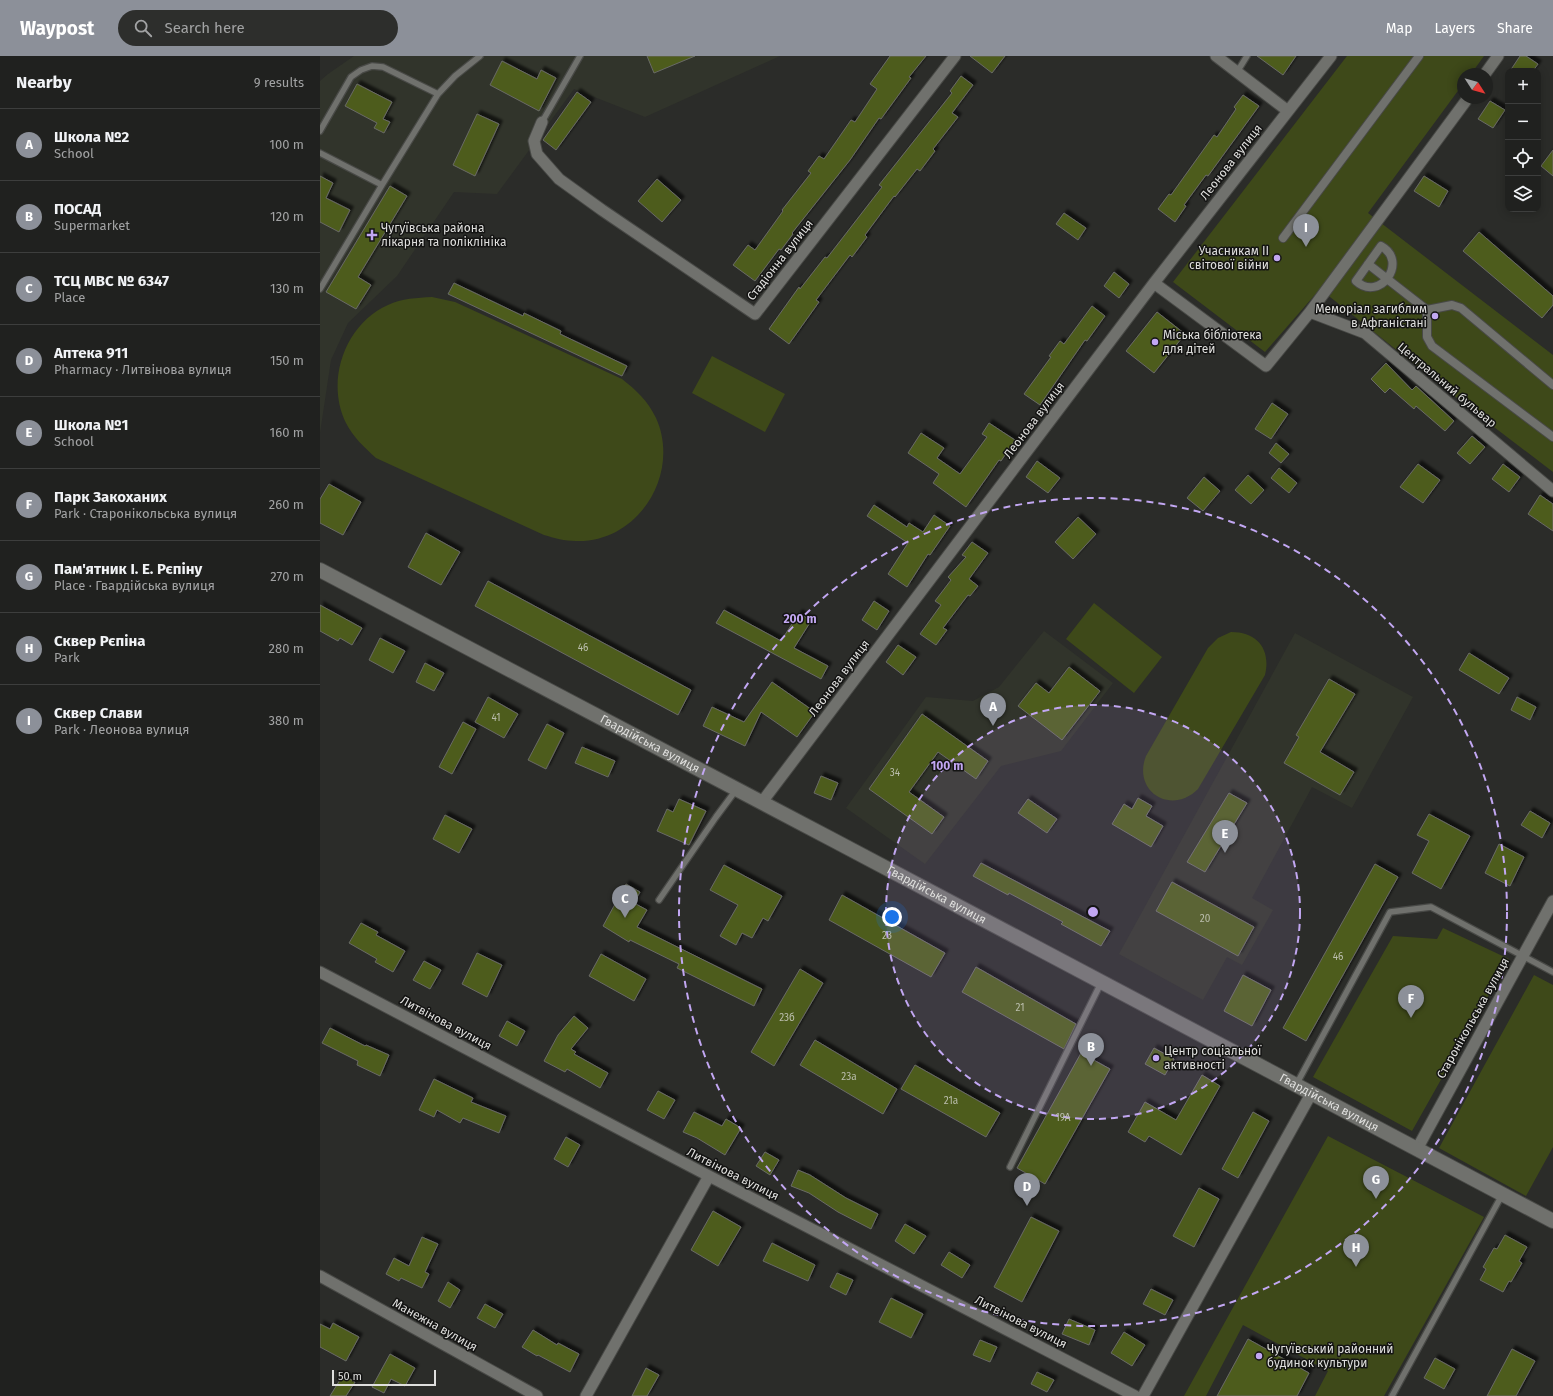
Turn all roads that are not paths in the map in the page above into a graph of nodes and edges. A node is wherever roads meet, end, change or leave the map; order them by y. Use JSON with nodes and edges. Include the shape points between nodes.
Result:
{"nodes":[{"id":1,"x":480,"y":56,"type":"edge"},
{"id":2,"x":580,"y":56,"type":"edge"},
{"id":3,"x":955,"y":56,"type":"edge"},
{"id":4,"x":1216,"y":56,"type":"edge"},
{"id":5,"x":1247,"y":56,"type":"edge"},
{"id":6,"x":1331,"y":56,"type":"edge"},
{"id":7,"x":1419,"y":56,"type":"edge"},
{"id":8,"x":1498,"y":56,"type":"edge"},
{"id":9,"x":1489,"y":68,"type":"edge"},
{"id":10,"x":1237,"y":72,"type":"junction"},
{"id":11,"x":438,"y":94,"type":"junction"},
{"id":12,"x":1464,"y":104,"type":"edge"},
{"id":13,"x":1288,"y":110,"type":"junction"},
{"id":14,"x":542,"y":122,"type":"joint"},
{"id":15,"x":320,"y":131,"type":"edge"},
{"id":16,"x":320,"y":153,"type":"edge"},
{"id":17,"x":382,"y":185,"type":"junction"},
{"id":18,"x":1283,"y":238,"type":"dead end"},
{"id":19,"x":1368,"y":264,"type":"junction"},
{"id":20,"x":1388,"y":279,"type":"junction"},
{"id":21,"x":1154,"y":282,"type":"junction"},
{"id":22,"x":320,"y":288,"type":"edge"},
{"id":23,"x":1428,"y":310,"type":"junction"},
{"id":24,"x":1310,"y":312,"type":"junction"},
{"id":25,"x":1553,"y":386,"type":"edge"},
{"id":26,"x":1553,"y":438,"type":"edge"},
{"id":27,"x":1553,"y":491,"type":"edge"},
{"id":28,"x":320,"y":570,"type":"edge"},
{"id":29,"x":737,"y":789,"type":"junction"},
{"id":30,"x":762,"y":802,"type":"junction"},
{"id":31,"x":659,"y":900,"type":"dead end"},
{"id":32,"x":1553,"y":901,"type":"edge"},
{"id":33,"x":1523,"y":955,"type":"junction"},
{"id":34,"x":320,"y":972,"type":"edge"},
{"id":35,"x":1553,"y":972,"type":"edge"},
{"id":36,"x":1101,"y":982,"type":"junction"},
{"id":37,"x":1296,"y":1085,"type":"junction"},
{"id":38,"x":1311,"y":1094,"type":"junction"},
{"id":39,"x":1417,"y":1149,"type":"junction"},
{"id":40,"x":1010,"y":1166,"type":"dead end"},
{"id":41,"x":708,"y":1176,"type":"junction"},
{"id":42,"x":1502,"y":1195,"type":"junction"},
{"id":43,"x":1553,"y":1221,"type":"edge"},
{"id":44,"x":320,"y":1276,"type":"edge"},
{"id":45,"x":537,"y":1396,"type":"edge"},
{"id":46,"x":586,"y":1396,"type":"edge"},
{"id":47,"x":1135,"y":1396,"type":"edge"},
{"id":48,"x":1143,"y":1396,"type":"edge"},
{"id":49,"x":1392,"y":1396,"type":"edge"}],
"edges":[{"from":1,"to":11,"type":"lane"},
{"from":2,"to":14,"type":"lane"},
{"from":3,"to":14,"type":"street","name":"Стадіонна вулиця","via":[[755,314],[560,179],[537,154],[534,141]]},
{"from":4,"to":10,"type":"street"},
{"from":5,"to":10,"type":"lane"},
{"from":6,"to":13,"type":"street","name":"Леонова вулиця"},
{"from":7,"to":18,"type":"street"},
{"from":8,"to":9,"type":"street"},
{"from":10,"to":13,"type":"street"},
{"from":11,"to":15,"type":"lane","via":[[383,67],[372,66],[351,77]]},
{"from":11,"to":17,"type":"lane"},
{"from":12,"to":24,"type":"street"},
{"from":13,"to":21,"type":"street","name":"Леонова вулиця"},
{"from":16,"to":17,"type":"lane"},
{"from":17,"to":22,"type":"lane"},
{"from":19,"to":20,"type":"street"},
{"from":19,"to":20,"type":"street","via":[[1356,281],[1358,283],[1370,287]]},
{"from":19,"to":20,"type":"street","via":[[1381,246],[1384,248],[1389,253],[1393,266]]},
{"from":20,"to":23,"type":"street"},
{"from":21,"to":24,"type":"street","via":[[1266,366]]},
{"from":21,"to":30,"type":"street","name":"Леонова вулиця"},
{"from":23,"to":25,"type":"street","via":[[1452,305],[1461,308]]},
{"from":23,"to":26,"type":"street","via":[[1427,337],[1432,346]]},
{"from":24,"to":27,"type":"street","name":"Центральний бульвар","via":[[1364,333]]},
{"from":28,"to":29,"type":"street","name":"Гвардійська вулиця"},
{"from":29,"to":30,"type":"street","name":"Гвардійська вулиця"},
{"from":29,"to":31,"type":"lane"},
{"from":30,"to":36,"type":"street","name":"Гвардійська вулиця"},
{"from":32,"to":33,"type":"street","name":"Старонікольська вулиця"},
{"from":33,"to":35,"type":"lane"},
{"from":33,"to":37,"type":"lane","via":[[1431,907],[1390,912]]},
{"from":33,"to":39,"type":"street","name":"Старонікольська вулиця"},
{"from":34,"to":41,"type":"street","name":"Литвінова вулиця"},
{"from":36,"to":37,"type":"street","name":"Гвардійська вулиця"},
{"from":36,"to":40,"type":"lane"},
{"from":37,"to":38,"type":"street","name":"Гвардійська вулиця"},
{"from":38,"to":39,"type":"street","name":"Гвардійська вулиця"},
{"from":38,"to":48,"type":"street"},
{"from":39,"to":42,"type":"street","name":"Гвардійська вулиця"},
{"from":41,"to":46,"type":"street"},
{"from":41,"to":47,"type":"street","name":"Литвінова вулиця"},
{"from":42,"to":43,"type":"street","name":"Гвардійська вулиця"},
{"from":42,"to":49,"type":"lane"},
{"from":44,"to":45,"type":"street","name":"Манежна вулиця"}]}
